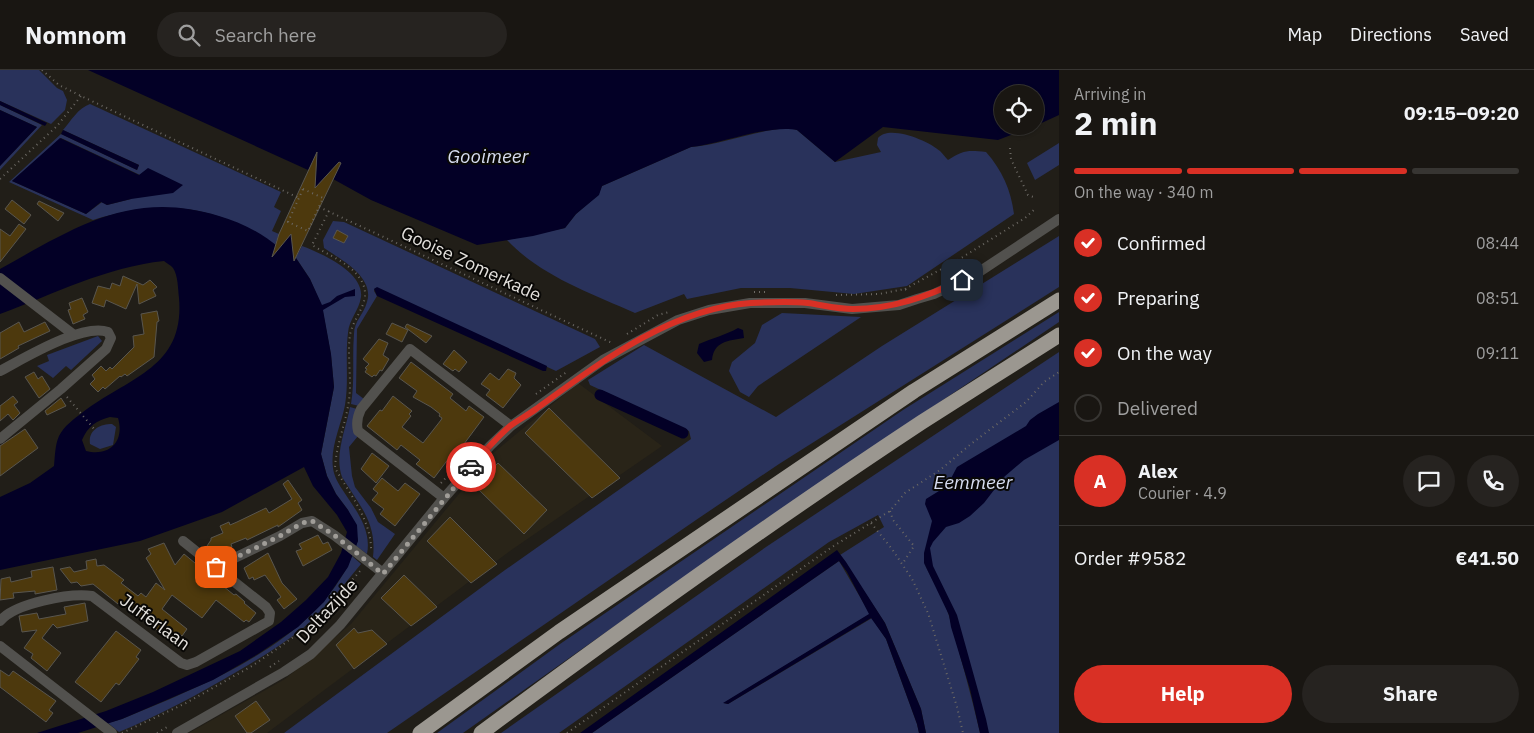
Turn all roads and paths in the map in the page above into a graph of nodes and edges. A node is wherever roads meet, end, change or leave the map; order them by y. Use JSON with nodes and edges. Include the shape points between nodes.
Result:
{"nodes":[{"id":1,"x":42,"y":70,"type":"edge"},
{"id":2,"x":81,"y":96,"type":"junction"},
{"id":3,"x":1010,"y":148,"type":"dead end"},
{"id":4,"x":0,"y":179,"type":"edge"},
{"id":5,"x":299,"y":198,"type":"junction"},
{"id":6,"x":1036,"y":198,"type":"dead end"},
{"id":7,"x":319,"y":208,"type":"junction"},
{"id":8,"x":1036,"y":208,"type":"dead end"},
{"id":9,"x":328,"y":211,"type":"junction"},
{"id":10,"x":1059,"y":219,"type":"edge"},
{"id":11,"x":0,"y":278,"type":"edge"},
{"id":12,"x":906,"y":289,"type":"dead end"},
{"id":13,"x":1059,"y":300,"type":"edge"},
{"id":14,"x":74,"y":335,"type":"junction"},
{"id":15,"x":1059,"y":335,"type":"edge"},
{"id":16,"x":612,"y":344,"type":"dead end"},
{"id":17,"x":0,"y":371,"type":"edge"},
{"id":18,"x":1059,"y":372,"type":"edge"},
{"id":19,"x":61,"y":389,"type":"junction"},
{"id":20,"x":511,"y":426,"type":"junction"},
{"id":21,"x":95,"y":430,"type":"dead end"},
{"id":22,"x":0,"y":439,"type":"edge"},
{"id":23,"x":444,"y":498,"type":"junction"},
{"id":24,"x":890,"y":511,"type":"junction"},
{"id":25,"x":871,"y":523,"type":"junction"},
{"id":26,"x":183,"y":542,"type":"dead end"},
{"id":27,"x":364,"y":558,"type":"junction"},
{"id":28,"x":902,"y":564,"type":"junction"},
{"id":29,"x":216,"y":567,"type":"junction"},
{"id":30,"x":383,"y":574,"type":"junction"},
{"id":31,"x":0,"y":621,"type":"edge"},
{"id":32,"x":0,"y":646,"type":"edge"},
{"id":33,"x":281,"y":660,"type":"dead end"},
{"id":34,"x":265,"y":670,"type":"dead end"},
{"id":35,"x":175,"y":728,"type":"edge"},
{"id":36,"x":112,"y":733,"type":"edge"},
{"id":37,"x":122,"y":733,"type":"edge"},
{"id":38,"x":157,"y":733,"type":"edge"},
{"id":39,"x":420,"y":733,"type":"edge"},
{"id":40,"x":481,"y":733,"type":"edge"},
{"id":41,"x":567,"y":733,"type":"edge"},
{"id":42,"x":963,"y":733,"type":"edge"}],
"edges":[{"from":1,"to":2,"type":"path"},
{"from":2,"to":4,"type":"path","via":[[57,126]]},
{"from":2,"to":5,"type":"path"},
{"from":3,"to":6,"type":"path","via":[[1011,159],[1028,195]]},
{"from":5,"to":7,"type":"path","via":[[303,189],[319,196],[323,198]]},
{"from":5,"to":7,"type":"path","via":[[288,222],[302,229],[308,231]]},
{"from":7,"to":9,"type":"path","name":"Gooise Zomerkade"},
{"from":8,"to":12,"type":"path","via":[[958,260]]},
{"from":9,"to":16,"type":"path","name":"Gooise Zomerkade"},
{"from":9,"to":27,"type":"path","via":[[312,245],[352,269],[363,284],[364,304],[350,334],[349,400],[335,468],[368,526],[371,540]]},
{"from":10,"to":20,"type":"street","name":"Deltazijde","via":[[976,274],[934,294],[900,305],[852,309],[805,303],[750,303],[709,310],[678,320],[603,360]]},
{"from":11,"to":14,"type":"street"},
{"from":13,"to":39,"type":"highway","via":[[914,391],[559,632]]},
{"from":14,"to":17,"type":"street"},
{"from":14,"to":19,"type":"street","via":[[100,329],[112,338],[106,349]]},
{"from":15,"to":40,"type":"highway","via":[[778,521]]},
{"from":18,"to":24,"type":"path","via":[[940,470],[905,493]]},
{"from":19,"to":21,"type":"path"},
{"from":19,"to":22,"type":"street"},
{"from":20,"to":23,"type":"street","name":"Deltazijde"},
{"from":20,"to":23,"type":"street","via":[[410,349],[361,409],[357,427]]},
{"from":23,"to":30,"type":"street","name":"Deltazijde"},
{"from":24,"to":25,"type":"path"},
{"from":24,"to":28,"type":"path","via":[[893,520],[914,546]]},
{"from":25,"to":28,"type":"path"},
{"from":25,"to":41,"type":"path"},
{"from":26,"to":29,"type":"street","name":"Jufferlaan"},
{"from":27,"to":29,"type":"street","via":[[312,521],[302,523]]},
{"from":27,"to":30,"type":"street"},
{"from":27,"to":37,"type":"path","via":[[318,619],[281,646],[186,703]]},
{"from":28,"to":42,"type":"path","via":[[928,613]]},
{"from":29,"to":31,"type":"street","name":"Jufferlaan","via":[[266,606],[270,613],[269,621],[187,665],[92,596],[30,604]]},
{"from":30,"to":35,"type":"street","name":"Deltazijde","via":[[311,654],[284,672]]},
{"from":32,"to":36,"type":"street"},
{"from":33,"to":34,"type":"path"},
{"from":35,"to":38,"type":"path"}]}
